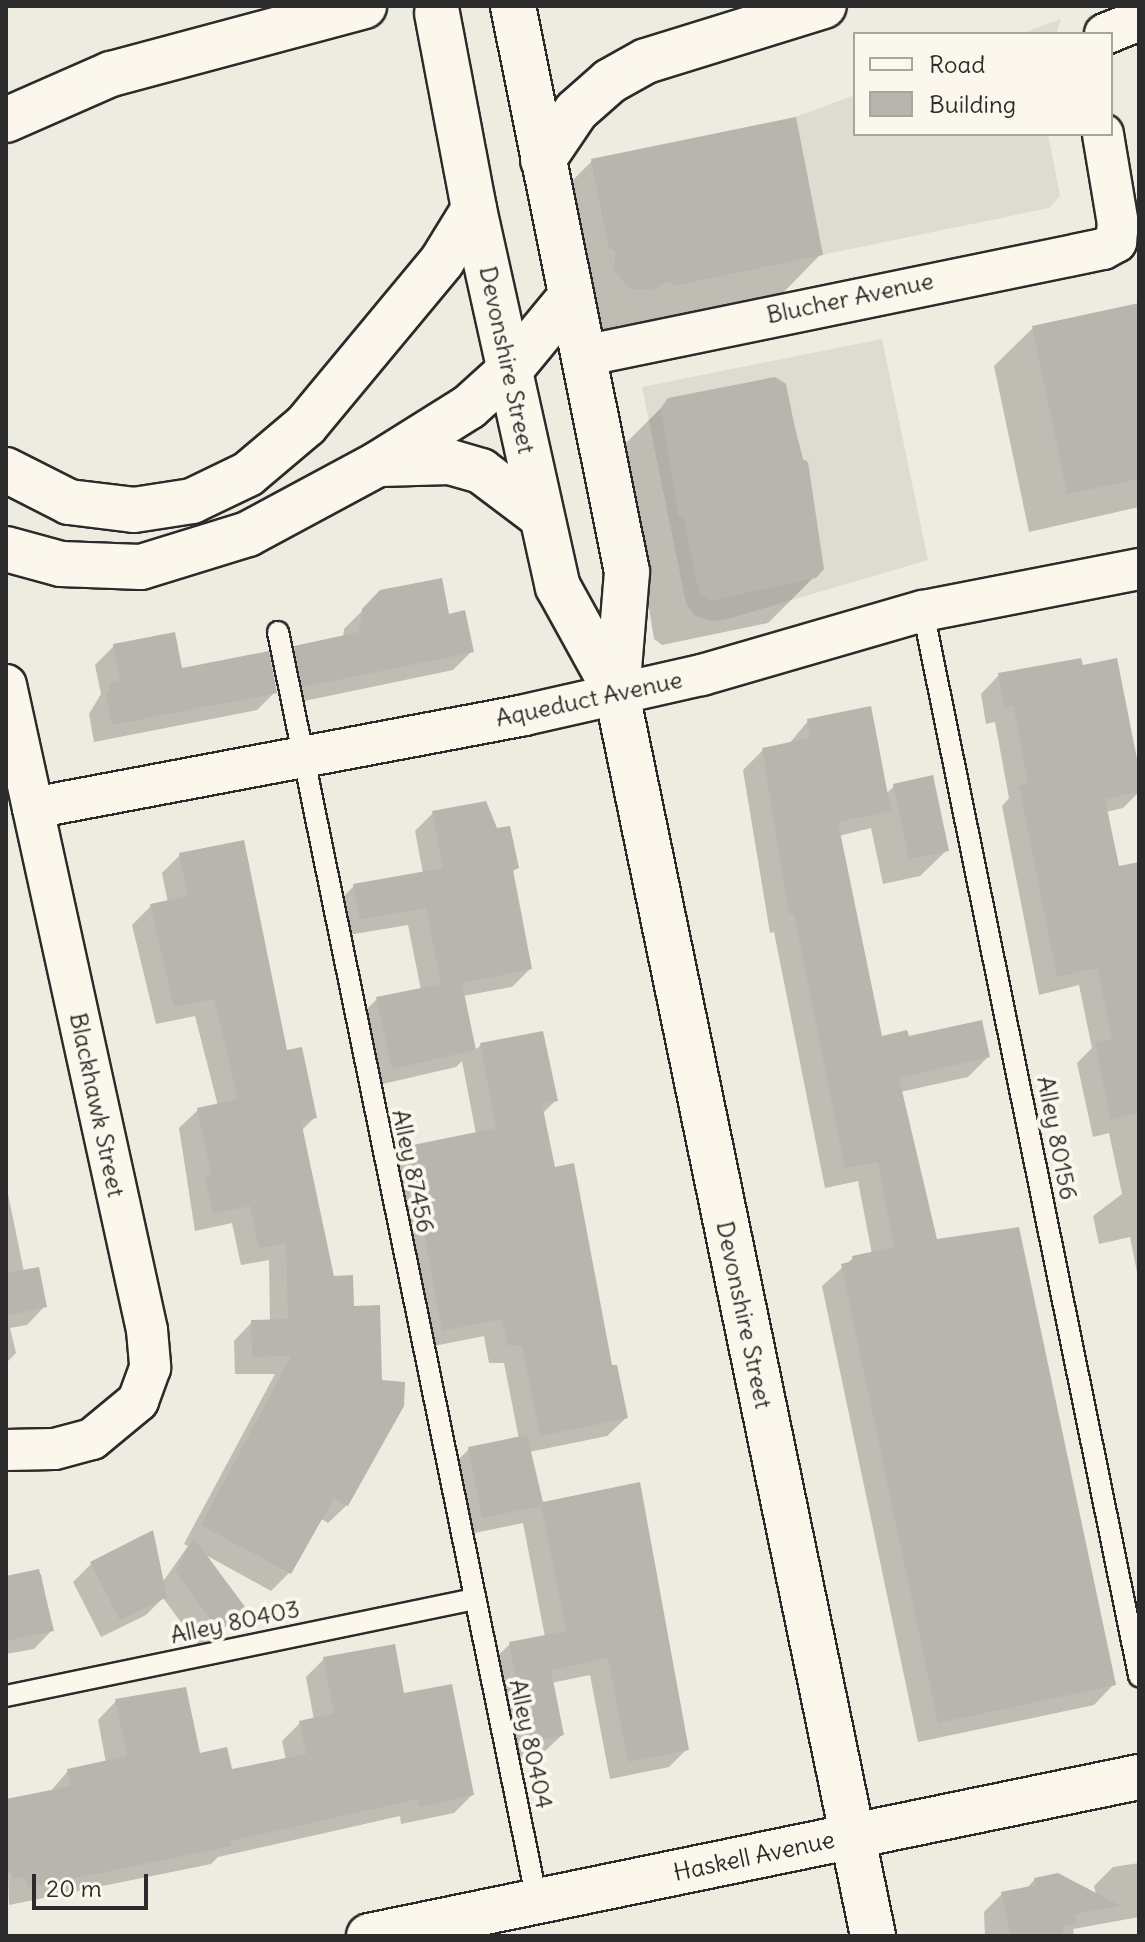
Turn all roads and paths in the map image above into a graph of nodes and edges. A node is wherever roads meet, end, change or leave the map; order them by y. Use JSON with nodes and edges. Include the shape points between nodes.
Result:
{"nodes":[{"id":1,"x":364,"y":6,"type":"edge"},
{"id":2,"x":513,"y":6,"type":"edge"},
{"id":3,"x":824,"y":6,"type":"edge"},
{"id":4,"x":437,"y":13,"type":"dead end"},
{"id":5,"x":1139,"y":20,"type":"edge"},
{"id":6,"x":1110,"y":32,"type":"edge"},
{"id":7,"x":6,"y":120,"type":"edge"},
{"id":8,"x":1103,"y":136,"type":"edge"},
{"id":9,"x":543,"y":160,"type":"junction"},
{"id":10,"x":474,"y":209,"type":"junction"},
{"id":11,"x":571,"y":296,"type":"junction"},
{"id":12,"x":583,"y":356,"type":"junction"},
{"id":13,"x":510,"y":370,"type":"junction"},
{"id":14,"x":378,"y":464,"type":"junction"},
{"id":15,"x":6,"y":470,"type":"edge"},
{"id":16,"x":542,"y":517,"type":"junction"},
{"id":17,"x":6,"y":549,"type":"edge"},
{"id":18,"x":1139,"y":569,"type":"edge"},
{"id":19,"x":923,"y":611,"type":"junction"},
{"id":20,"x":278,"y":632,"type":"dead end"},
{"id":21,"x":6,"y":685,"type":"edge"},
{"id":22,"x":617,"y":694,"type":"junction"},
{"id":23,"x":301,"y":754,"type":"junction"},
{"id":24,"x":33,"y":808,"type":"junction"},
{"id":25,"x":6,"y":1450,"type":"edge"},
{"id":26,"x":475,"y":1599,"type":"junction"},
{"id":27,"x":1139,"y":1676,"type":"edge"},
{"id":28,"x":6,"y":1696,"type":"edge"},
{"id":29,"x":1139,"y":1777,"type":"edge"},
{"id":30,"x":853,"y":1834,"type":"junction"},
{"id":31,"x":537,"y":1900,"type":"junction"},
{"id":32,"x":369,"y":1936,"type":"edge"},
{"id":33,"x":873,"y":1936,"type":"edge"}],
"edges":[{"from":1,"to":7,"type":"main road","via":[[111,74]]},
{"from":2,"to":9,"type":"main road","name":"Devonshire Street"},
{"from":3,"to":9,"type":"main road","via":[[646,61],[610,81],[576,111]]},
{"from":4,"to":10,"type":"main road","name":"Devonshire Street"},
{"from":5,"to":6,"type":"street"},
{"from":8,"to":12,"type":"street","name":"Blucher Avenue","via":[[1116,242]]},
{"from":9,"to":11,"type":"main road","name":"Devonshire Street"},
{"from":10,"to":13,"type":"main road","name":"Devonshire Street"},
{"from":10,"to":15,"type":"main road","via":[[442,261],[306,425],[248,474],[192,501],[134,510],[69,502]]},
{"from":11,"to":12,"type":"main road","name":"Devonshire Street"},
{"from":11,"to":13,"type":"main road"},
{"from":12,"to":22,"type":"main road","name":"Devonshire Street","via":[[627,572]]},
{"from":13,"to":14,"type":"main road","via":[[469,407]]},
{"from":13,"to":16,"type":"main road","name":"Devonshire Street"},
{"from":14,"to":16,"type":"main road","via":[[450,462],[481,471]]},
{"from":14,"to":17,"type":"main road","via":[[248,534],[170,560],[100,569]]},
{"from":16,"to":22,"type":"main road","name":"Devonshire Street","via":[[558,587]]},
{"from":18,"to":19,"type":"street","name":"Aqueduct Avenue"},
{"from":19,"to":22,"type":"street","name":"Aqueduct Avenue"},
{"from":19,"to":27,"type":"lane","name":"Alley 80156"},
{"from":20,"to":23,"type":"lane","name":"Alley 87456"},
{"from":21,"to":24,"type":"street"},
{"from":22,"to":23,"type":"street","name":"Aqueduct Avenue"},
{"from":22,"to":30,"type":"main road","name":"Devonshire Street"},
{"from":23,"to":24,"type":"street","name":"Aqueduct Avenue"},
{"from":23,"to":26,"type":"lane","name":"Alley 87456"},
{"from":24,"to":25,"type":"street","name":"Blackhawk Street","via":[[148,1339],[148,1386],[138,1401],[92,1439],[54,1449]]},
{"from":26,"to":28,"type":"lane","name":"Alley 80403"},
{"from":26,"to":31,"type":"lane","name":"Alley 80404"},
{"from":29,"to":30,"type":"main road","name":"Haskell Avenue"},
{"from":30,"to":31,"type":"main road","name":"Haskell Avenue"},
{"from":30,"to":33,"type":"main road","name":"Devonshire Street"},
{"from":31,"to":32,"type":"main road","name":"Haskell Avenue"}]}
